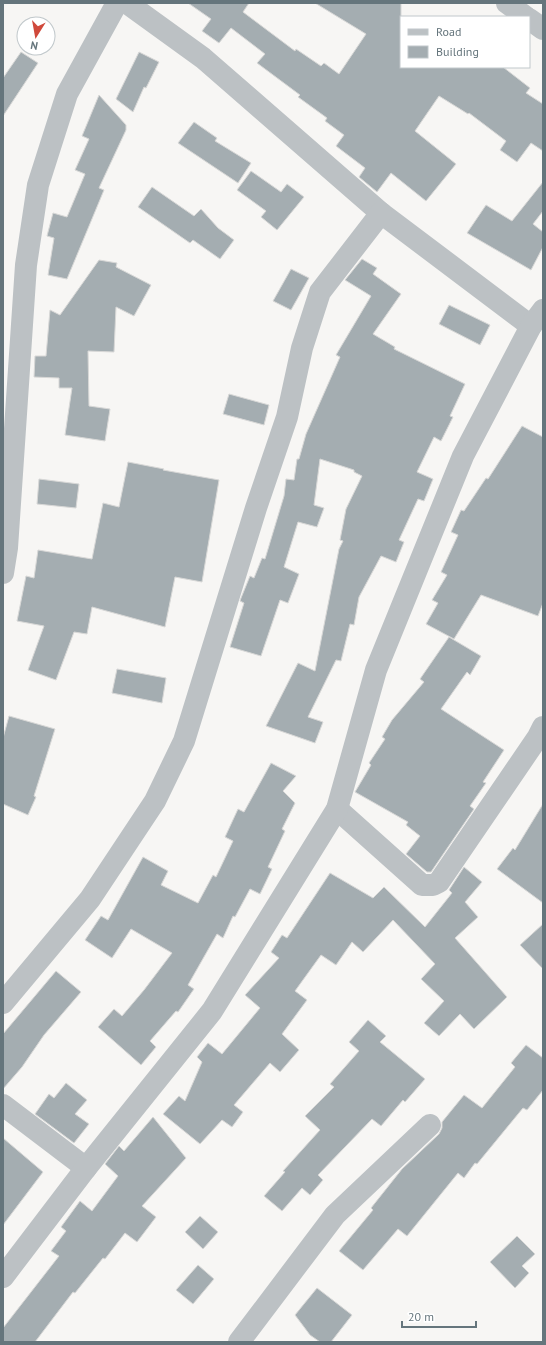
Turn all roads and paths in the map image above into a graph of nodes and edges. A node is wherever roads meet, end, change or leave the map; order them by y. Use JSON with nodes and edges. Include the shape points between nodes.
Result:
{"nodes":[{"id":1,"x":117,"y":3,"type":"edge"},
{"id":2,"x":128,"y":3,"type":"edge"},
{"id":3,"x":507,"y":3,"type":"edge"},
{"id":4,"x":525,"y":16,"type":"edge"},
{"id":5,"x":530,"y":20,"type":"edge"},
{"id":6,"x":543,"y":29,"type":"edge"},
{"id":7,"x":382,"y":213,"type":"junction"},
{"id":8,"x":537,"y":318,"type":"edge"},
{"id":9,"x":3,"y":573,"type":"edge"},
{"id":10,"x":543,"y":727,"type":"edge"},
{"id":11,"x":337,"y":809,"type":"junction"},
{"id":12,"x":3,"y":1004,"type":"edge"},
{"id":13,"x":3,"y":1105,"type":"edge"},
{"id":14,"x":430,"y":1125,"type":"dead end"},
{"id":15,"x":86,"y":1168,"type":"junction"},
{"id":16,"x":3,"y":1277,"type":"edge"},
{"id":17,"x":239,"y":1342,"type":"edge"}],
"edges":[{"from":1,"to":9,"type":"street","via":[[67,94],[38,185],[26,265],[7,548]]},
{"from":2,"to":7,"type":"street","via":[[203,58]]},
{"from":3,"to":4,"type":"street"},
{"from":5,"to":6,"type":"street"},
{"from":7,"to":8,"type":"street"},
{"from":7,"to":12,"type":"street","via":[[320,292],[302,348],[287,417],[184,741],[155,801],[90,899]]},
{"from":8,"to":11,"type":"street","via":[[463,456],[376,670]]},
{"from":10,"to":11,"type":"street","via":[[440,882],[433,885],[422,885]]},
{"from":11,"to":15,"type":"street","via":[[212,1011]]},
{"from":13,"to":15,"type":"street"},
{"from":14,"to":17,"type":"street","via":[[335,1215]]},
{"from":15,"to":16,"type":"street"}]}
